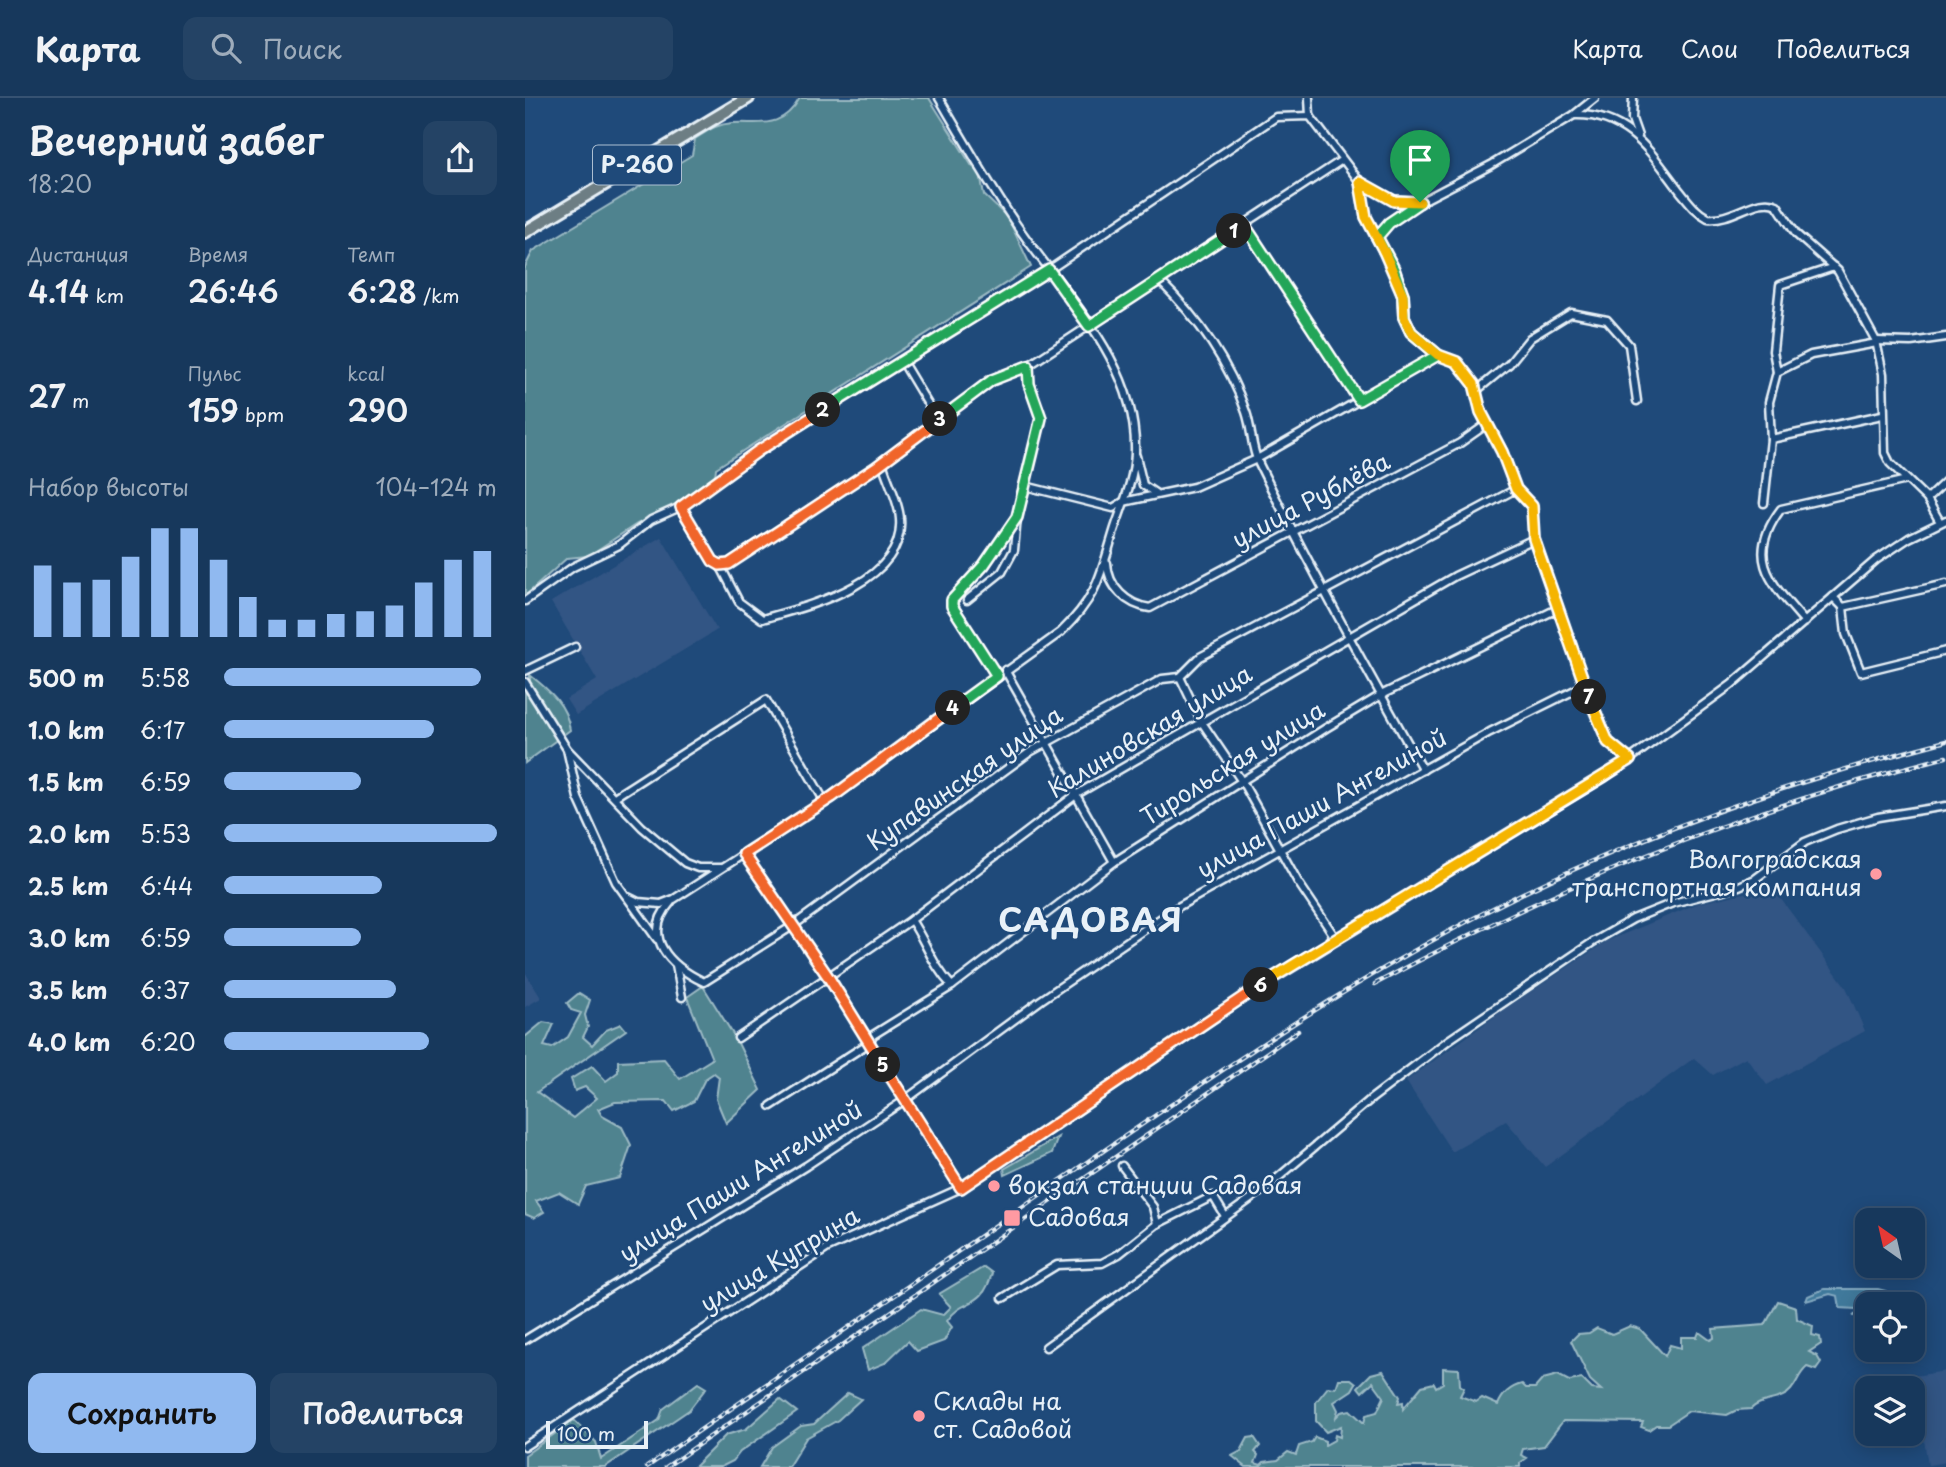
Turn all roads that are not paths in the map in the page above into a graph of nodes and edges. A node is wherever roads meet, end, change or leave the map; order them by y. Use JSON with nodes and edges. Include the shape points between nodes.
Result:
{"nodes":[{"id":1,"x":748,"y":98,"type":"edge"},
{"id":2,"x":939,"y":98,"type":"edge"},
{"id":3,"x":1309,"y":98,"type":"edge"},
{"id":4,"x":1595,"y":98,"type":"edge"},
{"id":5,"x":1633,"y":98,"type":"edge"},
{"id":6,"x":1574,"y":115,"type":"junction"},
{"id":7,"x":1310,"y":116,"type":"junction"},
{"id":8,"x":1638,"y":136,"type":"junction"},
{"id":9,"x":1342,"y":160,"type":"junction"},
{"id":10,"x":1360,"y":182,"type":"junction"},
{"id":11,"x":1394,"y":201,"type":"junction"},
{"id":12,"x":1420,"y":202,"type":"junction"},
{"id":13,"x":1398,"y":217,"type":"junction"},
{"id":14,"x":1244,"y":224,"type":"junction"},
{"id":15,"x":525,"y":232,"type":"edge"},
{"id":16,"x":1377,"y":237,"type":"junction"},
{"id":17,"x":1834,"y":267,"type":"junction"},
{"id":18,"x":1049,"y":270,"type":"junction"},
{"id":19,"x":1159,"y":280,"type":"junction"},
{"id":20,"x":1089,"y":326,"type":"junction"},
{"id":21,"x":1946,"y":337,"type":"edge"},
{"id":22,"x":1877,"y":342,"type":"junction"},
{"id":23,"x":1438,"y":355,"type":"junction"},
{"id":24,"x":902,"y":361,"type":"junction"},
{"id":25,"x":1028,"y":366,"type":"junction"},
{"id":26,"x":1777,"y":372,"type":"junction"},
{"id":27,"x":1476,"y":391,"type":"junction"},
{"id":28,"x":1359,"y":400,"type":"junction"},
{"id":29,"x":1637,"y":401,"type":"dead end"},
{"id":30,"x":1882,"y":415,"type":"junction"},
{"id":31,"x":938,"y":421,"type":"junction"},
{"id":32,"x":1487,"y":424,"type":"junction"},
{"id":33,"x":1771,"y":439,"type":"junction"},
{"id":34,"x":1135,"y":453,"type":"junction"},
{"id":35,"x":1257,"y":459,"type":"junction"},
{"id":36,"x":882,"y":462,"type":"junction"},
{"id":37,"x":1907,"y":480,"type":"junction"},
{"id":38,"x":1946,"y":481,"type":"edge"},
{"id":39,"x":1025,"y":486,"type":"junction"},
{"id":40,"x":1516,"y":489,"type":"junction"},
{"id":41,"x":1157,"y":494,"type":"junction"},
{"id":42,"x":1927,"y":499,"type":"junction"},
{"id":43,"x":1123,"y":502,"type":"junction"},
{"id":44,"x":1764,"y":503,"type":"dead end"},
{"id":45,"x":681,"y":507,"type":"junction"},
{"id":46,"x":1017,"y":517,"type":"junction"},
{"id":47,"x":1943,"y":521,"type":"edge"},
{"id":48,"x":1293,"y":533,"type":"junction"},
{"id":49,"x":1006,"y":534,"type":"junction"},
{"id":50,"x":1016,"y":537,"type":"junction"},
{"id":51,"x":1534,"y":539,"type":"junction"},
{"id":52,"x":1106,"y":556,"type":"junction"},
{"id":53,"x":717,"y":563,"type":"junction"},
{"id":54,"x":1946,"y":584,"type":"edge"},
{"id":55,"x":1321,"y":591,"type":"junction"},
{"id":56,"x":1833,"y":597,"type":"junction"},
{"id":57,"x":967,"y":600,"type":"dead end"},
{"id":58,"x":525,"y":601,"type":"edge"},
{"id":59,"x":1843,"y":607,"type":"junction"},
{"id":60,"x":1557,"y":609,"type":"junction"},
{"id":61,"x":1805,"y":622,"type":"junction"},
{"id":62,"x":1349,"y":639,"type":"junction"},
{"id":63,"x":575,"y":647,"type":"dead end"},
{"id":64,"x":1946,"y":651,"type":"edge"},
{"id":65,"x":1005,"y":670,"type":"junction"},
{"id":66,"x":525,"y":671,"type":"edge"},
{"id":67,"x":997,"y":676,"type":"junction"},
{"id":68,"x":1180,"y":677,"type":"junction"},
{"id":69,"x":525,"y":682,"type":"edge"},
{"id":70,"x":1585,"y":685,"type":"junction"},
{"id":71,"x":1381,"y":695,"type":"junction"},
{"id":72,"x":1201,"y":721,"type":"junction"},
{"id":73,"x":1047,"y":741,"type":"junction"},
{"id":74,"x":567,"y":749,"type":"junction"},
{"id":75,"x":1630,"y":760,"type":"junction"},
{"id":76,"x":1423,"y":770,"type":"junction"},
{"id":77,"x":1243,"y":783,"type":"junction"},
{"id":78,"x":1077,"y":794,"type":"junction"},
{"id":79,"x":616,"y":796,"type":"junction"},
{"id":80,"x":825,"y":802,"type":"junction"},
{"id":81,"x":1946,"y":806,"type":"edge"},
{"id":82,"x":1280,"y":850,"type":"junction"},
{"id":83,"x":744,"y":854,"type":"junction"},
{"id":84,"x":1114,"y":862,"type":"junction"},
{"id":85,"x":722,"y":868,"type":"junction"},
{"id":86,"x":626,"y":896,"type":"junction"},
{"id":87,"x":674,"y":899,"type":"junction"},
{"id":88,"x":911,"y":920,"type":"junction"},
{"id":89,"x":794,"y":925,"type":"junction"},
{"id":90,"x":657,"y":939,"type":"junction"},
{"id":91,"x":1331,"y":941,"type":"junction"},
{"id":92,"x":676,"y":965,"type":"junction"},
{"id":93,"x":829,"y":978,"type":"junction"},
{"id":94,"x":952,"y":986,"type":"junction"},
{"id":95,"x":682,"y":997,"type":"dead end"},
{"id":96,"x":738,"y":1038,"type":"dead end"},
{"id":97,"x":869,"y":1043,"type":"junction"},
{"id":98,"x":905,"y":1100,"type":"junction"},
{"id":99,"x":771,"y":1107,"type":"dead end"},
{"id":100,"x":1122,"y":1166,"type":"dead end"},
{"id":101,"x":961,"y":1188,"type":"junction"},
{"id":102,"x":1225,"y":1216,"type":"junction"},
{"id":103,"x":1157,"y":1224,"type":"junction"},
{"id":104,"x":1003,"y":1298,"type":"dead end"},
{"id":105,"x":525,"y":1340,"type":"edge"},
{"id":106,"x":1046,"y":1346,"type":"dead end"},
{"id":107,"x":525,"y":1446,"type":"edge"}],
"edges":[{"from":1,"to":15,"type":"highway","number":"Р-260"},
{"from":2,"to":18,"type":"street","via":[[1014,223]]},
{"from":3,"to":7,"type":"street"},
{"from":4,"to":6,"type":"street"},
{"from":5,"to":8,"type":"street","via":[[1632,119]]},
{"from":6,"to":8,"type":"street","via":[[1603,117]]},
{"from":6,"to":12,"type":"street"},
{"from":7,"to":9,"type":"street"},
{"from":7,"to":18,"type":"street","via":[[1276,117]]},
{"from":8,"to":17,"type":"street","via":[[1701,215],[1730,217],[1770,201],[1796,234]]},
{"from":9,"to":10,"type":"street"},
{"from":9,"to":14,"type":"street"},
{"from":10,"to":11,"type":"street"},
{"from":10,"to":16,"type":"street","via":[[1366,217]]},
{"from":11,"to":12,"type":"street"},
{"from":11,"to":13,"type":"street"},
{"from":12,"to":13,"type":"street"},
{"from":13,"to":16,"type":"street"},
{"from":14,"to":19,"type":"street"},
{"from":14,"to":28,"type":"street"},
{"from":16,"to":23,"type":"street","via":[[1394,269],[1411,332]]},
{"from":17,"to":22,"type":"street"},
{"from":17,"to":26,"type":"street","via":[[1780,285],[1773,351]]},
{"from":18,"to":20,"type":"street"},
{"from":18,"to":24,"type":"street"},
{"from":19,"to":20,"type":"street"},
{"from":19,"to":35,"type":"street","via":[[1186,307],[1233,377]]},
{"from":20,"to":25,"type":"street"},
{"from":20,"to":34,"type":"street","via":[[1107,351],[1122,386]]},
{"from":21,"to":22,"type":"street"},
{"from":22,"to":26,"type":"street","via":[[1811,355]]},
{"from":22,"to":30,"type":"street","via":[[1883,374]]},
{"from":23,"to":27,"type":"street","via":[[1457,362]]},
{"from":23,"to":28,"type":"street"},
{"from":24,"to":31,"type":"street"},
{"from":24,"to":45,"type":"street","via":[[758,451]]},
{"from":25,"to":31,"type":"street","via":[[992,380]]},
{"from":25,"to":39,"type":"street","via":[[1041,418]]},
{"from":26,"to":33,"type":"street","via":[[1769,402]]},
{"from":27,"to":29,"type":"street","via":[[1530,338],[1571,313],[1607,320],[1629,345]]},
{"from":27,"to":32,"type":"street"},
{"from":28,"to":35,"type":"street"},
{"from":30,"to":33,"type":"street"},
{"from":30,"to":37,"type":"street","via":[[1885,453]]},
{"from":31,"to":36,"type":"street"},
{"from":32,"to":40,"type":"street"},
{"from":32,"to":48,"type":"street","name":"улица Рублёва"},
{"from":33,"to":44,"type":"street"},
{"from":34,"to":41,"type":"street","via":[[1143,485]]},
{"from":34,"to":43,"type":"street"},
{"from":35,"to":41,"type":"street","via":[[1194,487]]},
{"from":35,"to":48,"type":"street"},
{"from":36,"to":53,"type":"street","via":[[729,564]]},
{"from":36,"to":53,"type":"street","via":[[900,518],[898,546],[869,578],[820,603],[762,619],[739,602]]},
{"from":37,"to":42,"type":"street"},
{"from":37,"to":61,"type":"street","via":[[1781,509],[1763,539],[1766,573]]},
{"from":38,"to":42,"type":"street"},
{"from":39,"to":43,"type":"street","via":[[1113,508]]},
{"from":39,"to":46,"type":"street"},
{"from":40,"to":51,"type":"street","via":[[1532,506]]},
{"from":40,"to":55,"type":"street","name":"Купавинская улица"},
{"from":41,"to":43,"type":"street"},
{"from":42,"to":47,"type":"street"},
{"from":43,"to":52,"type":"street"},
{"from":45,"to":53,"type":"street"},
{"from":45,"to":58,"type":"street","via":[[573,567]]},
{"from":46,"to":49,"type":"street"},
{"from":46,"to":50,"type":"street"},
{"from":47,"to":56,"type":"street","name":"улица Куприна","via":[[1876,560]]},
{"from":48,"to":52,"type":"street","name":"улица Рублёва","via":[[1150,608],[1134,606],[1123,597],[1107,570]]},
{"from":48,"to":55,"type":"street"},
{"from":49,"to":50,"type":"street"},
{"from":49,"to":67,"type":"street","via":[[952,600]]},
{"from":50,"to":57,"type":"street","via":[[1002,572]]},
{"from":51,"to":60,"type":"street"},
{"from":51,"to":62,"type":"street","name":"Калиновская улица","via":[[1455,576]]},
{"from":52,"to":65,"type":"street","via":[[1097,588],[1075,618]]},
{"from":54,"to":59,"type":"street"},
{"from":55,"to":62,"type":"street"},
{"from":55,"to":68,"type":"street","name":"Купавинская улица","via":[[1200,657]]},
{"from":56,"to":59,"type":"street"},
{"from":56,"to":61,"type":"street","name":"улица Куприна"},
{"from":59,"to":64,"type":"street","via":[[1846,634],[1861,672]]},
{"from":60,"to":70,"type":"street"},
{"from":60,"to":71,"type":"street","name":"Тирольская улица"},
{"from":61,"to":75,"type":"street","name":"улица Куприна","via":[[1731,685]]},
{"from":62,"to":71,"type":"street"},
{"from":62,"to":72,"type":"street","name":"Калиновская улица"},
{"from":63,"to":66,"type":"street"},
{"from":65,"to":67,"type":"street"},
{"from":65,"to":73,"type":"street"},
{"from":67,"to":80,"type":"street"},
{"from":68,"to":72,"type":"street"},
{"from":68,"to":73,"type":"street","name":"Купавинская улица","via":[[1162,679]]},
{"from":69,"to":74,"type":"street"},
{"from":70,"to":75,"type":"street","via":[[1608,742]]},
{"from":70,"to":76,"type":"street","name":"улица Паши Ангелиной"},
{"from":71,"to":76,"type":"street"},
{"from":71,"to":77,"type":"street","name":"Тирольская улица"},
{"from":72,"to":77,"type":"street"},
{"from":72,"to":78,"type":"street","name":"Калиновская улица"},
{"from":73,"to":78,"type":"street"},
{"from":73,"to":89,"type":"street","name":"Купавинская улица"},
{"from":74,"to":79,"type":"street"},
{"from":74,"to":86,"type":"street","via":[[587,820]]},
{"from":75,"to":91,"type":"street","name":"улица Куприна"},
{"from":76,"to":82,"type":"street","name":"улица Паши Ангелиной"},
{"from":77,"to":82,"type":"street"},
{"from":77,"to":84,"type":"street","name":"Тирольская улица"},
{"from":78,"to":84,"type":"street"},
{"from":78,"to":88,"type":"street","name":"Калиновская улица"},
{"from":79,"to":80,"type":"street","via":[[767,701]]},
{"from":79,"to":85,"type":"street","via":[[642,827],[685,863]]},
{"from":80,"to":83,"type":"street"},
{"from":81,"to":102,"type":"street","via":[[1837,829],[1805,842],[1739,887],[1673,903],[1633,919],[1450,1039]]},
{"from":82,"to":91,"type":"street","via":[[1333,934]]},
{"from":82,"to":98,"type":"street","name":"улица Паши Ангелиной","via":[[1176,908]]},
{"from":83,"to":85,"type":"street"},
{"from":83,"to":89,"type":"street"},
{"from":84,"to":94,"type":"street","name":"Тирольская улица"},
{"from":85,"to":87,"type":"street"},
{"from":86,"to":87,"type":"street","via":[[649,904]]},
{"from":86,"to":90,"type":"street"},
{"from":87,"to":90,"type":"street","via":[[657,924]]},
{"from":88,"to":93,"type":"street","name":"Калиновская улица"},
{"from":88,"to":94,"type":"street","via":[[930,948],[934,966]]},
{"from":89,"to":92,"type":"street","name":"Купавинская улица","via":[[704,982]]},
{"from":89,"to":93,"type":"street"},
{"from":90,"to":92,"type":"street"},
{"from":91,"to":101,"type":"street","name":"улица Куприна"},
{"from":92,"to":95,"type":"street"},
{"from":93,"to":96,"type":"street","name":"Калиновская улица"},
{"from":93,"to":97,"type":"street"},
{"from":94,"to":97,"type":"street","name":"Тирольская улица","via":[[873,1035]]},
{"from":97,"to":98,"type":"street"},
{"from":97,"to":99,"type":"street","name":"Тирольская улица"},
{"from":98,"to":101,"type":"street"},
{"from":98,"to":105,"type":"street","name":"улица Паши Ангелиной","via":[[806,1167]]},
{"from":100,"to":103,"type":"street","via":[[1153,1207]]},
{"from":101,"to":107,"type":"street","name":"улица Куприна","via":[[828,1248]]},
{"from":102,"to":103,"type":"street","via":[[1213,1196]]},
{"from":102,"to":106,"type":"street"},
{"from":103,"to":104,"type":"street","via":[[1102,1263],[1057,1265]]}]}
